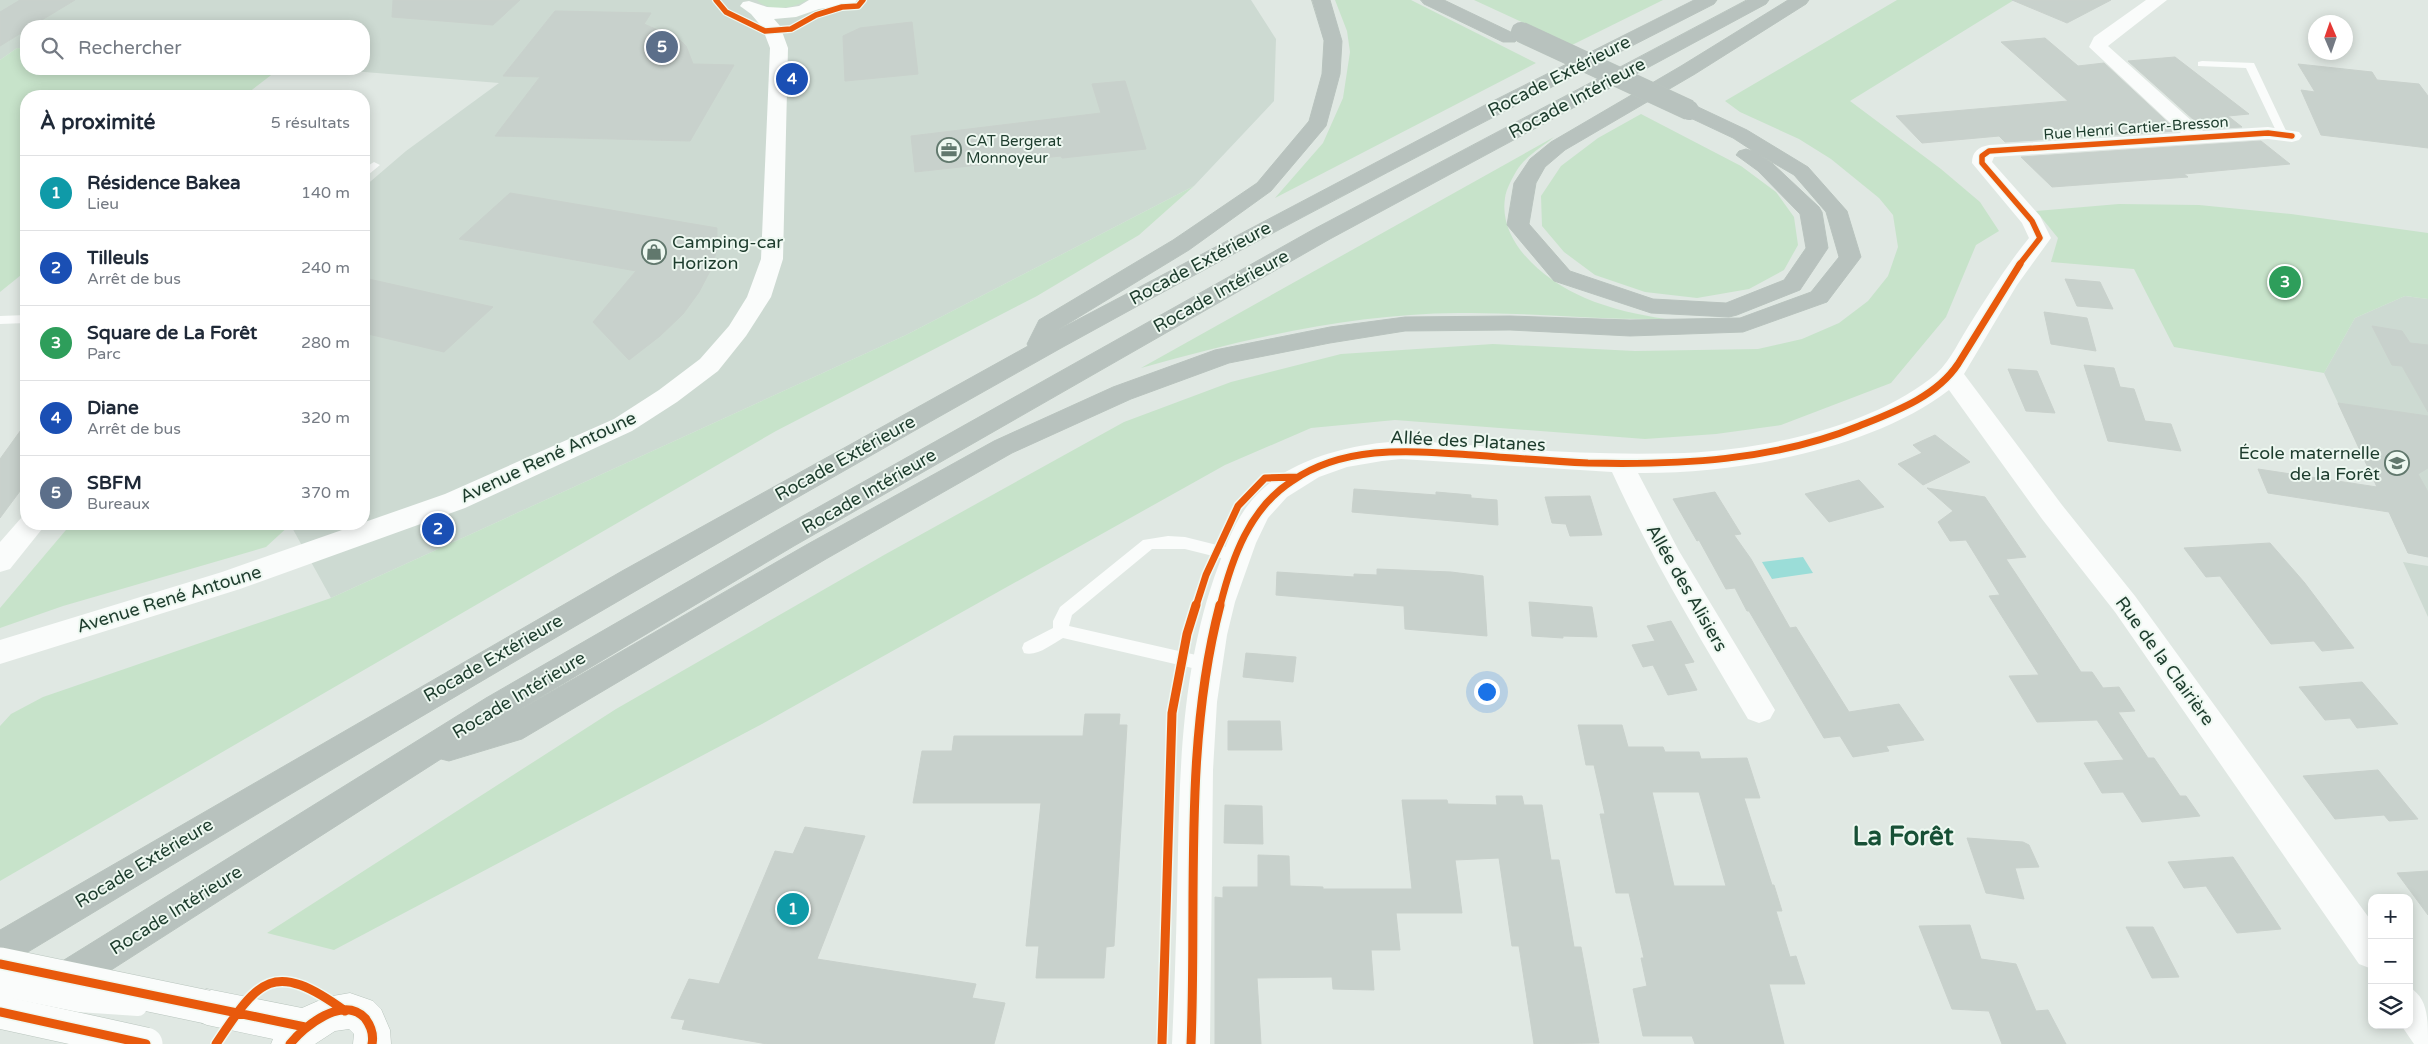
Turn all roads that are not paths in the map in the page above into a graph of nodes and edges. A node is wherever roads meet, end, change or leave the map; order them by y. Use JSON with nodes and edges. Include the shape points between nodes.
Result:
{"nodes":[{"id":1,"x":848,"y":0,"type":"edge"},
{"id":2,"x":1321,"y":0,"type":"edge"},
{"id":3,"x":1430,"y":0,"type":"edge"},
{"id":4,"x":1453,"y":0,"type":"edge"},
{"id":5,"x":1708,"y":0,"type":"edge"},
{"id":6,"x":1760,"y":0,"type":"edge"},
{"id":7,"x":1800,"y":0,"type":"edge"},
{"id":8,"x":2158,"y":0,"type":"edge"},
{"id":9,"x":751,"y":5,"type":"edge"},
{"id":10,"x":811,"y":5,"type":"edge"},
{"id":11,"x":1515,"y":35,"type":"junction"},
{"id":12,"x":779,"y":48,"type":"junction"},
{"id":13,"x":2202,"y":64,"type":"dead end"},
{"id":14,"x":1683,"y":114,"type":"junction"},
{"id":15,"x":2287,"y":135,"type":"joint"},
{"id":16,"x":2199,"y":138,"type":"junction"},
{"id":17,"x":1982,"y":156,"type":"joint"},
{"id":18,"x":374,"y":165,"type":"dead end"},
{"id":19,"x":370,"y":168,"type":"edge"},
{"id":20,"x":20,"y":319,"type":"edge"},
{"id":21,"x":0,"y":320,"type":"edge"},
{"id":22,"x":1035,"y":352,"type":"junction"},
{"id":23,"x":1951,"y":374,"type":"junction"},
{"id":24,"x":1621,"y":464,"type":"junction"},
{"id":25,"x":27,"y":530,"type":"edge"},
{"id":26,"x":1237,"y":556,"type":"junction"},
{"id":27,"x":0,"y":561,"type":"edge"},
{"id":28,"x":1061,"y":631,"type":"junction"},
{"id":29,"x":1030,"y":648,"type":"dead end"},
{"id":30,"x":0,"y":652,"type":"edge"},
{"id":31,"x":1205,"y":664,"type":"junction"},
{"id":32,"x":1758,"y":710,"type":"dead end"},
{"id":33,"x":417,"y":758,"type":"junction"},
{"id":34,"x":2368,"y":946,"type":"edge"},
{"id":35,"x":0,"y":948,"type":"edge"},
{"id":36,"x":0,"y":964,"type":"edge"},
{"id":37,"x":0,"y":987,"type":"edge"},
{"id":38,"x":216,"y":1010,"type":"junction"},
{"id":39,"x":2413,"y":1011,"type":"edge"},
{"id":40,"x":0,"y":1012,"type":"edge"},
{"id":41,"x":0,"y":1021,"type":"edge"},
{"id":42,"x":2428,"y":1032,"type":"edge"},
{"id":43,"x":297,"y":1036,"type":"edge"},
{"id":44,"x":381,"y":1042,"type":"edge"},
{"id":45,"x":146,"y":1044,"type":"edge"},
{"id":46,"x":1191,"y":1044,"type":"edge"}],
"edges":[{"from":1,"to":10,"type":"street"},
{"from":2,"to":22,"type":"highway","via":[[1332,41],[1331,74],[1319,122],[1264,188],[1181,245],[1047,325]]},
{"from":3,"to":11,"type":"highway"},
{"from":4,"to":11,"type":"highway"},
{"from":5,"to":22,"type":"highway","name":"Rocade Extérieure","via":[[1287,216]]},
{"from":6,"to":33,"type":"highway","name":"Rocade Intérieure","via":[[1270,263],[776,544],[497,707]]},
{"from":7,"to":14,"type":"highway","via":[[1558,146],[1537,163],[1525,183],[1518,225],[1562,276],[1651,306],[1729,310],[1792,285],[1817,248],[1810,212],[1765,167]]},
{"from":8,"to":16,"type":"street","name":"Rue Henri Cartier-Bresson","via":[[2098,46]]},
{"from":9,"to":10,"type":"street","via":[[779,13]]},
{"from":9,"to":12,"type":"street","name":"Avenue René Antoune","via":[[771,26]]},
{"from":10,"to":12,"type":"street","name":"Avenue René Antoune","via":[[789,25]]},
{"from":11,"to":14,"type":"highway"},
{"from":12,"to":30,"type":"street","name":"Avenue René Antoune","via":[[772,259],[758,297],[738,331],[709,365],[623,424],[455,501],[230,582]]},
{"from":13,"to":15,"type":"lane","via":[[2250,66]]},
{"from":14,"to":33,"type":"highway","via":[[1740,134],[1801,171],[1836,211],[1850,257],[1819,297],[1743,325],[1630,328],[1510,323],[1405,324],[1224,356],[1122,393],[1003,447],[511,730]]},
{"from":15,"to":16,"type":"street","name":"Rue Henri Cartier-Bresson","via":[[2268,133]]},
{"from":16,"to":17,"type":"street","name":"Rue Henri Cartier-Bresson","via":[[1990,151]]},
{"from":17,"to":23,"type":"street","name":"Allée des Platanes","via":[[1982,163],[2032,221],[2040,238],[2018,264]]},
{"from":18,"to":19,"type":"lane"},
{"from":20,"to":21,"type":"lane"},
{"from":22,"to":35,"type":"highway","name":"Rocade Extérieure","via":[[486,661]]},
{"from":23,"to":24,"type":"street","name":"Allée des Platanes","via":[[1900,408],[1870,423],[1801,446],[1715,460]]},
{"from":23,"to":34,"type":"street","name":"Rue de la Clairière","via":[[2052,512],[2125,604]]},
{"from":24,"to":26,"type":"street","name":"Allée des Platanes","via":[[1402,450],[1357,455],[1316,468],[1280,489],[1252,520]]},
{"from":24,"to":32,"type":"street","name":"Allée des Alisiers","via":[[1684,585]]},
{"from":25,"to":27,"type":"street"},
{"from":26,"to":28,"type":"lane","via":[[1185,543],[1148,544],[1066,611]]},
{"from":26,"to":31,"type":"street","name":"Allée des Platanes","via":[[1221,599]]},
{"from":28,"to":29,"type":"lane"},
{"from":28,"to":31,"type":"lane"},
{"from":31,"to":46,"type":"street","name":"Allée des Platanes","via":[[1196,740]]},
{"from":33,"to":41,"type":"highway","name":"Rocade Intérieure"},
{"from":36,"to":38,"type":"street","bridge":true},
{"from":37,"to":38,"type":"lane","bridge":true,"via":[[79,1003]]},
{"from":38,"to":43,"type":"street"},
{"from":39,"to":42,"type":"street"},
{"from":40,"to":45,"type":"street","bridge":true},
{"from":43,"to":44,"type":"street","via":[[332,1013],[346,1011],[367,1019]]}]}
